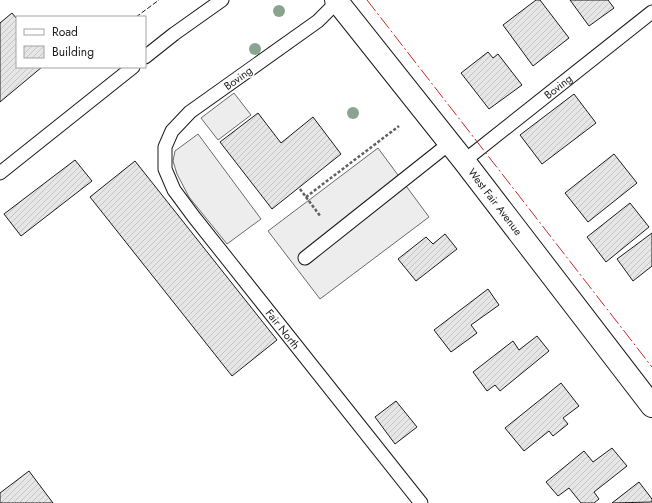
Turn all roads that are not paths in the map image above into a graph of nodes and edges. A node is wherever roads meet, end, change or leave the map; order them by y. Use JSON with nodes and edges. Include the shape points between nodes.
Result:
{"nodes":[{"id":1,"x":222,"y":0,"type":"edge"},
{"id":2,"x":337,"y":1,"type":"edge"},
{"id":3,"x":652,"y":12,"type":"edge"},
{"id":4,"x":146,"y":56,"type":"edge"},
{"id":5,"x":131,"y":68,"type":"edge"},
{"id":6,"x":450,"y":143,"type":"junction"},
{"id":7,"x":165,"y":147,"type":"joint"},
{"id":8,"x":464,"y":161,"type":"junction"},
{"id":9,"x":0,"y":173,"type":"edge"},
{"id":10,"x":305,"y":258,"type":"dead end"},
{"id":11,"x":652,"y":406,"type":"edge"},
{"id":12,"x":421,"y":503,"type":"edge"}],
"edges":[{"from":1,"to":4,"type":"lane"},
{"from":2,"to":6,"type":"main road","name":"West Fair Avenue"},
{"from":2,"to":7,"type":"lane","name":"Boving","via":[[318,21],[190,112],[172,131]]},
{"from":3,"to":8,"type":"lane","name":"Boving"},
{"from":5,"to":9,"type":"lane"},
{"from":6,"to":8,"type":"main road","name":"West Fair Avenue"},
{"from":6,"to":10,"type":"lane"},
{"from":7,"to":12,"type":"lane","name":"Fair North","via":[[165,169],[174,190]]},
{"from":8,"to":11,"type":"main road","name":"West Fair Avenue"}]}
